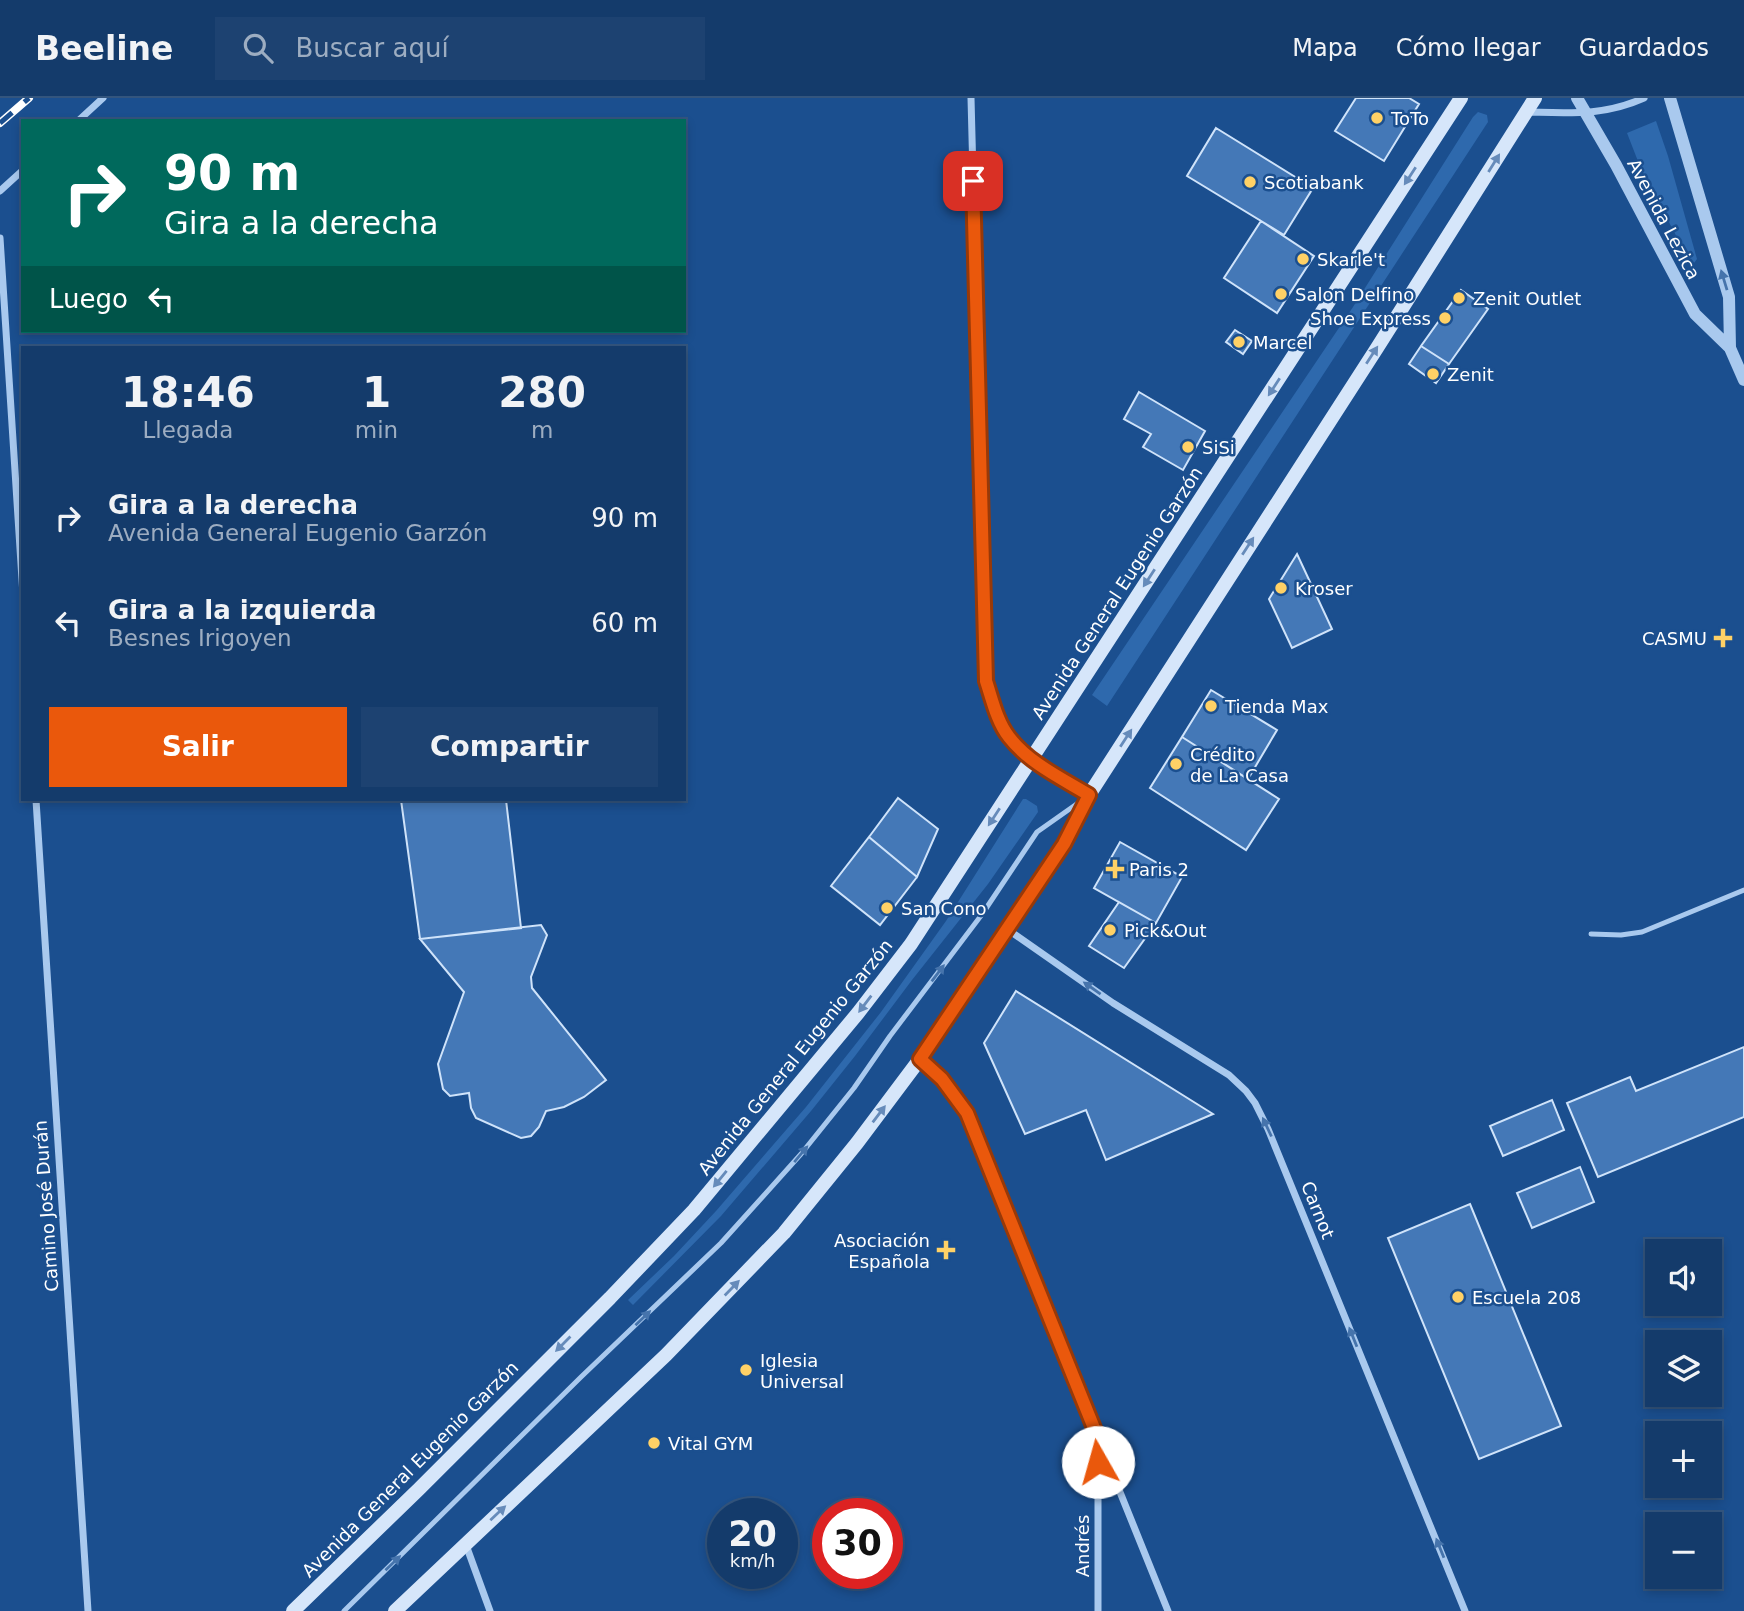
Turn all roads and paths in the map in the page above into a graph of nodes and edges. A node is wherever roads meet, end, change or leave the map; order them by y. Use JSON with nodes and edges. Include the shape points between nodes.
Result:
{"nodes":[{"id":1,"x":103,"y":98,"type":"edge"},
{"id":2,"x":971,"y":98,"type":"edge"},
{"id":3,"x":1461,"y":98,"type":"edge"},
{"id":4,"x":1535,"y":98,"type":"edge"},
{"id":5,"x":1577,"y":98,"type":"edge"},
{"id":6,"x":1644,"y":98,"type":"edge"},
{"id":7,"x":1670,"y":98,"type":"edge"},
{"id":8,"x":1526,"y":112,"type":"junction"},
{"id":9,"x":1586,"y":114,"type":"junction"},
{"id":10,"x":80,"y":119,"type":"edge"},
{"id":11,"x":21,"y":172,"type":"edge"},
{"id":12,"x":0,"y":191,"type":"edge"},
{"id":13,"x":0,"y":239,"type":"edge"},
{"id":14,"x":1730,"y":348,"type":"junction"},
{"id":15,"x":1744,"y":380,"type":"edge"},
{"id":16,"x":21,"y":564,"type":"edge"},
{"id":17,"x":1031,"y":760,"type":"junction"},
{"id":18,"x":1089,"y":795,"type":"junction"},
{"id":19,"x":36,"y":801,"type":"edge"},
{"id":20,"x":1744,"y":890,"type":"edge"},
{"id":21,"x":1007,"y":929,"type":"junction"},
{"id":22,"x":1591,"y":934,"type":"dead end"},
{"id":23,"x":920,"y":1059,"type":"junction"},
{"id":24,"x":1098,"y":1438,"type":"junction"},
{"id":25,"x":466,"y":1544,"type":"junction"},
{"id":26,"x":88,"y":1611,"type":"edge"},
{"id":27,"x":293,"y":1611,"type":"edge"},
{"id":28,"x":344,"y":1611,"type":"edge"},
{"id":29,"x":395,"y":1611,"type":"edge"},
{"id":30,"x":490,"y":1611,"type":"edge"},
{"id":31,"x":1098,"y":1611,"type":"edge"},
{"id":32,"x":1168,"y":1611,"type":"edge"},
{"id":33,"x":1465,"y":1611,"type":"edge"}],
"edges":[{"from":1,"to":10,"type":"street"},
{"from":2,"to":17,"type":"street","via":[[986,681],[1007,736]]},
{"from":3,"to":17,"type":"main road","name":"Avenida General Eugenio Garzón","one_way":true},
{"from":4,"to":8,"type":"main road"},
{"from":5,"to":9,"type":"street","name":"Avenida Lezica"},
{"from":6,"to":9,"type":"street"},
{"from":14,"to":7,"type":"street","name":"Avenida Lezica","one_way":true,"via":[[1729,297]]},
{"from":8,"to":9,"type":"street"},
{"from":18,"to":8,"type":"main road","one_way":true},
{"from":9,"to":14,"type":"street","name":"Avenida Lezica","via":[[1695,314]]},
{"from":11,"to":12,"type":"street"},
{"from":13,"to":16,"type":"street"},
{"from":14,"to":15,"type":"street","name":"Avenida Lezica"},
{"from":17,"to":18,"type":"street"},
{"from":17,"to":27,"type":"main road","name":"Avenida General Eugenio Garzón","one_way":true,"via":[[911,944],[694,1210]]},
{"from":18,"to":21,"type":"main road","via":[[1064,844]]},
{"from":28,"to":18,"type":"lane","one_way":true,"via":[[721,1243],[802,1154],[854,1088],[1037,832]]},
{"from":19,"to":26,"type":"street","name":"Camino José Durán"},
{"from":20,"to":22,"type":"lane","via":[[1642,932]]},
{"from":21,"to":23,"type":"main road"},
{"from":33,"to":21,"type":"street","name":"Carnot","one_way":true,"via":[[1255,1103],[1229,1075],[1113,1003]]},
{"from":23,"to":24,"type":"street","via":[[967,1113]]},
{"from":25,"to":23,"type":"main road","one_way":true,"via":[[666,1355],[784,1233]]},
{"from":24,"to":31,"type":"street","name":"Andrés"},
{"from":24,"to":32,"type":"street"},
{"from":25,"to":29,"type":"main road"},
{"from":25,"to":30,"type":"street"}]}
